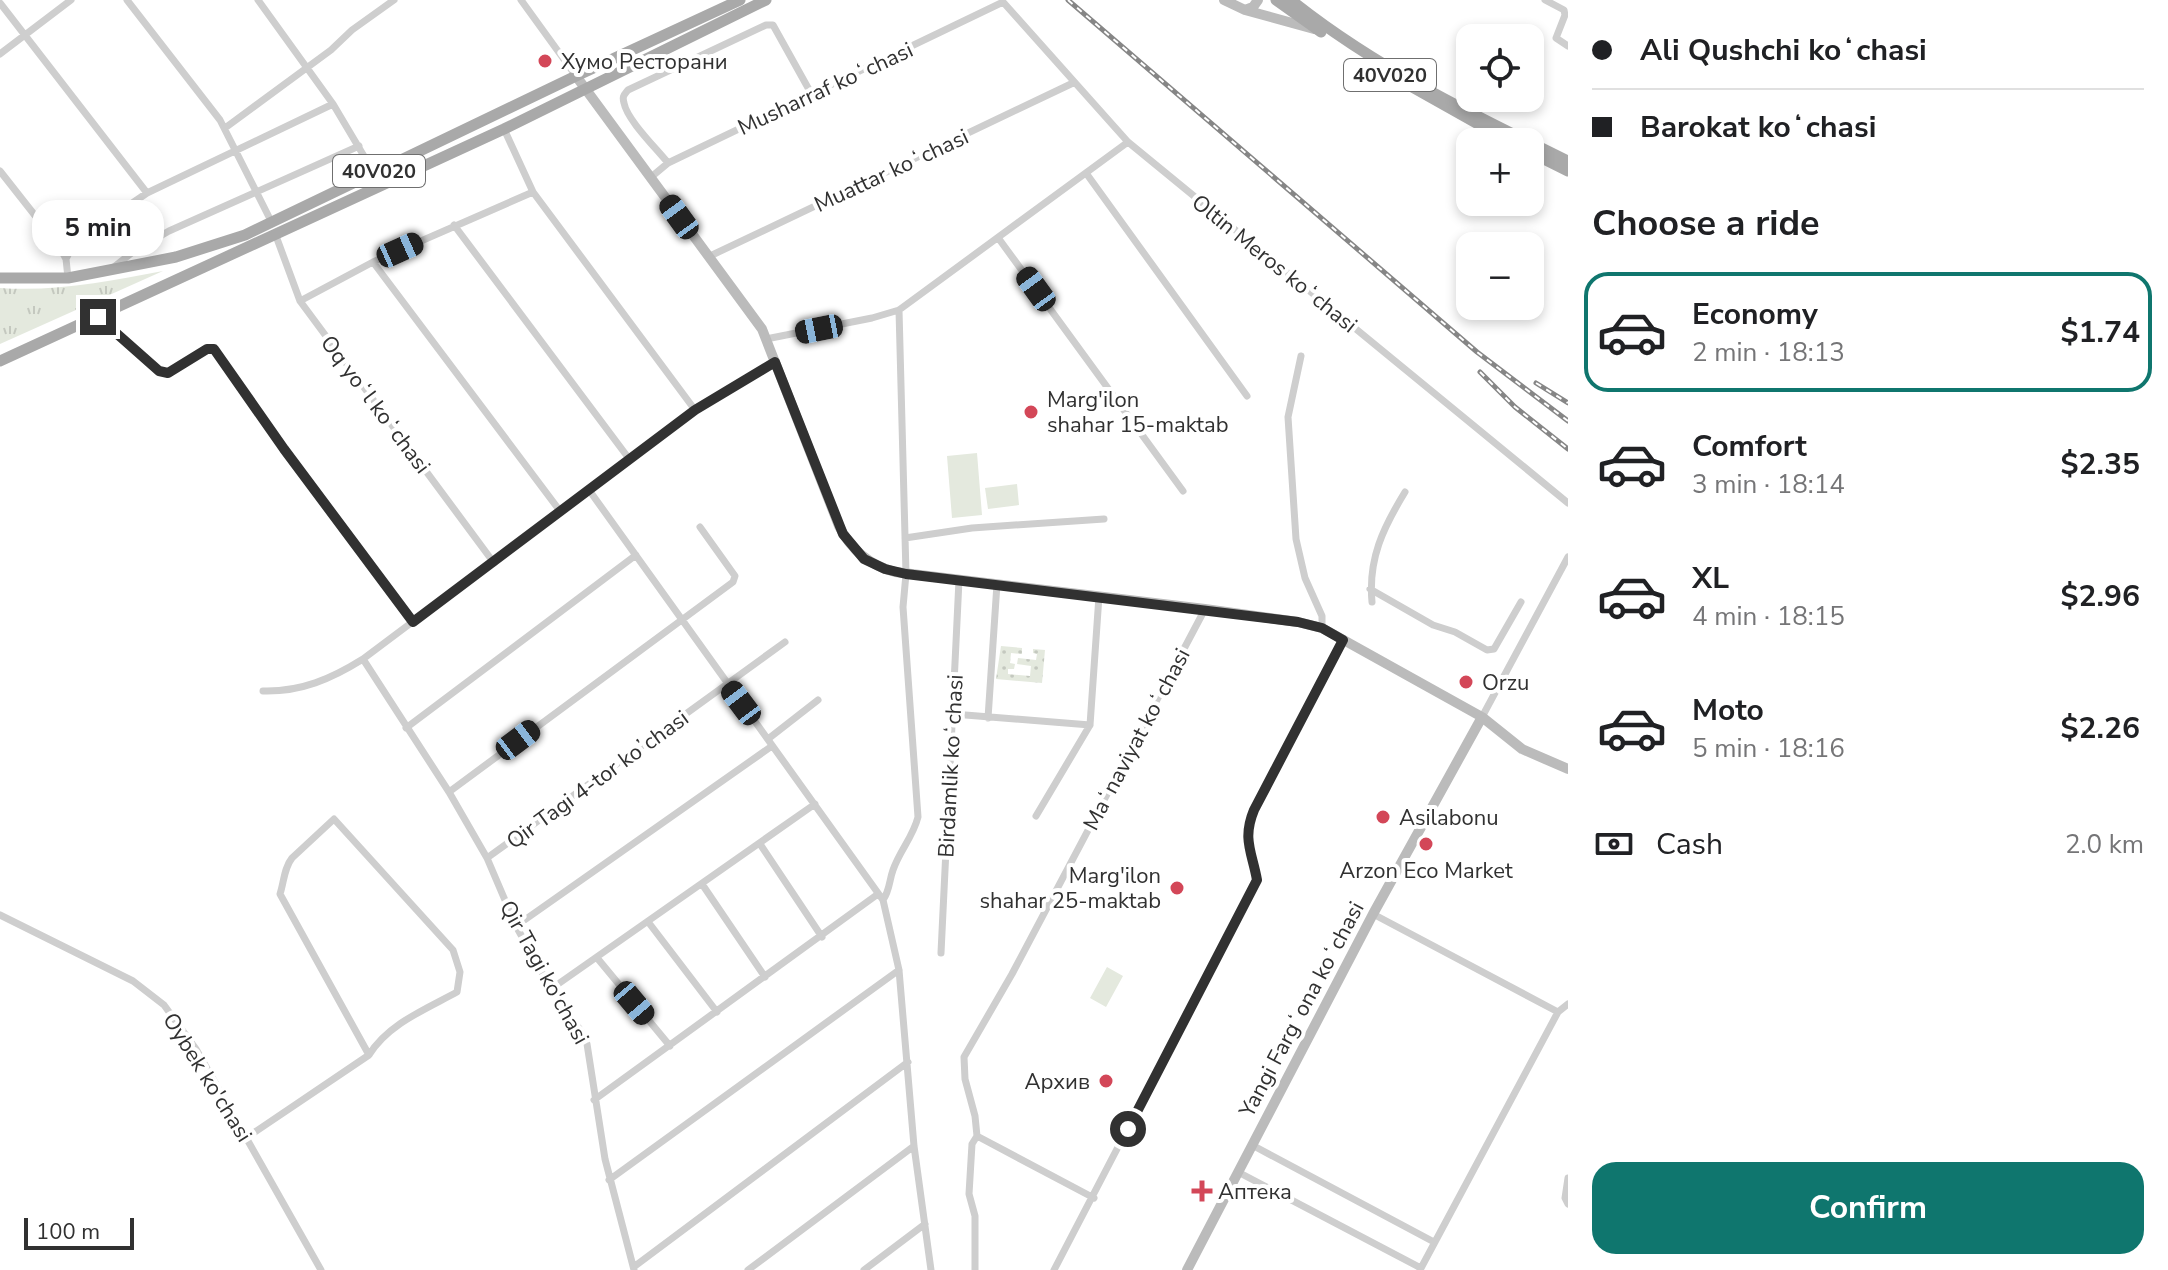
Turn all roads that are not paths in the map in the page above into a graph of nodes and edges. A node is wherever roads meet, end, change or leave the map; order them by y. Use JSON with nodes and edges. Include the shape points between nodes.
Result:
{"nodes":[{"id":1,"x":71,"y":0,"type":"edge"},
{"id":2,"x":127,"y":0,"type":"edge"},
{"id":3,"x":258,"y":0,"type":"edge"},
{"id":4,"x":521,"y":0,"type":"edge"},
{"id":5,"x":740,"y":0,"type":"edge"},
{"id":6,"x":766,"y":0,"type":"edge"},
{"id":7,"x":1224,"y":0,"type":"edge"},
{"id":8,"x":1258,"y":0,"type":"edge"},
{"id":9,"x":1276,"y":0,"type":"edge"},
{"id":10,"x":1291,"y":0,"type":"edge"},
{"id":11,"x":1545,"y":0,"type":"edge"},
{"id":12,"x":388,"y":2,"type":"edge"},
{"id":13,"x":1003,"y":2,"type":"joint"},
{"id":14,"x":0,"y":3,"type":"edge"},
{"id":15,"x":1245,"y":10,"type":"junction"},
{"id":16,"x":1316,"y":29,"type":"junction"},
{"id":17,"x":25,"y":35,"type":"junction"},
{"id":18,"x":1568,"y":46,"type":"edge"},
{"id":19,"x":0,"y":54,"type":"edge"},
{"id":20,"x":307,"y":68,"type":"junction"},
{"id":21,"x":576,"y":76,"type":"junction"},
{"id":22,"x":1073,"y":83,"type":"junction"},
{"id":23,"x":584,"y":87,"type":"junction"},
{"id":24,"x":812,"y":95,"type":"junction"},
{"id":25,"x":333,"y":104,"type":"junction"},
{"id":26,"x":225,"y":128,"type":"junction"},
{"id":27,"x":1485,"y":128,"type":"edge"},
{"id":28,"x":504,"y":129,"type":"junction"},
{"id":29,"x":1128,"y":142,"type":"junction"},
{"id":30,"x":359,"y":146,"type":"junction"},
{"id":31,"x":234,"y":150,"type":"junction"},
{"id":32,"x":1544,"y":159,"type":"edge"},
{"id":33,"x":1568,"y":161,"type":"edge"},
{"id":34,"x":668,"y":163,"type":"junction"},
{"id":35,"x":0,"y":171,"type":"edge"},
{"id":36,"x":1568,"y":171,"type":"edge"},
{"id":37,"x":374,"y":173,"type":"junction"},
{"id":38,"x":1086,"y":173,"type":"junction"},
{"id":39,"x":650,"y":178,"type":"junction"},
{"id":40,"x":255,"y":191,"type":"junction"},
{"id":41,"x":533,"y":192,"type":"junction"},
{"id":42,"x":147,"y":193,"type":"junction"},
{"id":43,"x":272,"y":223,"type":"junction"},
{"id":44,"x":454,"y":225,"type":"junction"},
{"id":45,"x":276,"y":236,"type":"junction"},
{"id":46,"x":999,"y":239,"type":"junction"},
{"id":47,"x":708,"y":257,"type":"junction"},
{"id":48,"x":66,"y":259,"type":"junction"},
{"id":49,"x":373,"y":262,"type":"junction"},
{"id":50,"x":114,"y":267,"type":"junction"},
{"id":51,"x":0,"y":278,"type":"edge"},
{"id":52,"x":68,"y":278,"type":"junction"},
{"id":53,"x":300,"y":301,"type":"junction"},
{"id":54,"x":899,"y":310,"type":"junction"},
{"id":55,"x":98,"y":317,"type":"junction"},
{"id":56,"x":766,"y":339,"type":"junction"},
{"id":57,"x":1301,"y":356,"type":"dead end"},
{"id":58,"x":0,"y":361,"type":"edge"},
{"id":59,"x":775,"y":362,"type":"junction"},
{"id":60,"x":1247,"y":396,"type":"dead end"},
{"id":61,"x":695,"y":410,"type":"junction"},
{"id":62,"x":630,"y":460,"type":"junction"},
{"id":63,"x":589,"y":490,"type":"junction"},
{"id":64,"x":1183,"y":491,"type":"dead end"},
{"id":65,"x":1405,"y":492,"type":"dead end"},
{"id":66,"x":1568,"y":503,"type":"edge"},
{"id":67,"x":560,"y":511,"type":"junction"},
{"id":68,"x":1104,"y":519,"type":"dead end"},
{"id":69,"x":700,"y":527,"type":"dead end"},
{"id":70,"x":905,"y":538,"type":"junction"},
{"id":71,"x":636,"y":555,"type":"junction"},
{"id":72,"x":1568,"y":557,"type":"edge"},
{"id":73,"x":494,"y":563,"type":"junction"},
{"id":74,"x":906,"y":574,"type":"junction"},
{"id":75,"x":959,"y":580,"type":"junction"},
{"id":76,"x":997,"y":584,"type":"junction"},
{"id":77,"x":1370,"y":589,"type":"junction"},
{"id":78,"x":1099,"y":596,"type":"junction"},
{"id":79,"x":1372,"y":602,"type":"dead end"},
{"id":80,"x":1521,"y":602,"type":"dead end"},
{"id":81,"x":1205,"y":609,"type":"junction"},
{"id":82,"x":680,"y":619,"type":"junction"},
{"id":83,"x":413,"y":622,"type":"junction"},
{"id":84,"x":1322,"y":628,"type":"junction"},
{"id":85,"x":1343,"y":640,"type":"junction"},
{"id":86,"x":785,"y":642,"type":"dead end"},
{"id":87,"x":363,"y":659,"type":"junction"},
{"id":88,"x":728,"y":685,"type":"junction"},
{"id":89,"x":263,"y":691,"type":"dead end"},
{"id":90,"x":818,"y":700,"type":"dead end"},
{"id":91,"x":953,"y":714,"type":"junction"},
{"id":92,"x":1482,"y":717,"type":"junction"},
{"id":93,"x":988,"y":718,"type":"junction"},
{"id":94,"x":1090,"y":725,"type":"junction"},
{"id":95,"x":406,"y":728,"type":"junction"},
{"id":96,"x":770,"y":742,"type":"junction"},
{"id":97,"x":1568,"y":769,"type":"edge"},
{"id":98,"x":449,"y":792,"type":"junction"},
{"id":99,"x":815,"y":804,"type":"junction"},
{"id":100,"x":1036,"y":816,"type":"dead end"},
{"id":101,"x":760,"y":844,"type":"junction"},
{"id":102,"x":487,"y":858,"type":"junction"},
{"id":103,"x":702,"y":884,"type":"junction"},
{"id":104,"x":880,"y":897,"type":"junction"},
{"id":105,"x":1373,"y":914,"type":"junction"},
{"id":106,"x":0,"y":915,"type":"edge"},
{"id":107,"x":649,"y":923,"type":"junction"},
{"id":108,"x":516,"y":926,"type":"junction"},
{"id":109,"x":822,"y":937,"type":"junction"},
{"id":110,"x":941,"y":953,"type":"dead end"},
{"id":111,"x":598,"y":959,"type":"junction"},
{"id":112,"x":899,"y":970,"type":"junction"},
{"id":113,"x":765,"y":977,"type":"junction"},
{"id":114,"x":551,"y":989,"type":"junction"},
{"id":115,"x":1568,"y":1004,"type":"edge"},
{"id":116,"x":717,"y":1012,"type":"junction"},
{"id":117,"x":1558,"y":1012,"type":"junction"},
{"id":118,"x":670,"y":1046,"type":"junction"},
{"id":119,"x":369,"y":1055,"type":"junction"},
{"id":120,"x":908,"y":1062,"type":"junction"},
{"id":121,"x":594,"y":1100,"type":"junction"},
{"id":122,"x":977,"y":1136,"type":"junction"},
{"id":123,"x":246,"y":1138,"type":"junction"},
{"id":124,"x":1252,"y":1145,"type":"junction"},
{"id":125,"x":914,"y":1146,"type":"junction"},
{"id":126,"x":1238,"y":1172,"type":"junction"},
{"id":127,"x":1568,"y":1178,"type":"edge"},
{"id":128,"x":609,"y":1180,"type":"junction"},
{"id":129,"x":1094,"y":1198,"type":"junction"},
{"id":130,"x":1568,"y":1204,"type":"edge"},
{"id":131,"x":925,"y":1224,"type":"junction"},
{"id":132,"x":1434,"y":1242,"type":"junction"},
{"id":133,"x":634,"y":1268,"type":"edge"},
{"id":134,"x":1420,"y":1269,"type":"edge"},
{"id":135,"x":321,"y":1270,"type":"edge"},
{"id":136,"x":748,"y":1270,"type":"edge"},
{"id":137,"x":864,"y":1270,"type":"edge"},
{"id":138,"x":931,"y":1270,"type":"edge"},
{"id":139,"x":975,"y":1270,"type":"edge"},
{"id":140,"x":1054,"y":1270,"type":"edge"},
{"id":141,"x":1187,"y":1270,"type":"edge"}],
"edges":[{"from":1,"to":17,"type":"street"},
{"from":2,"to":26,"type":"street"},
{"from":3,"to":20,"type":"street"},
{"from":4,"to":21,"type":"street"},
{"from":5,"to":21,"type":"main road","number":"40V020"},
{"from":6,"to":23,"type":"main road","number":"40V020"},
{"from":7,"to":15,"type":"main road"},
{"from":8,"to":15,"type":"main road"},
{"from":9,"to":16,"type":"main road","number":"40V020"},
{"from":10,"to":33,"type":"main road","number":"40V020","via":[[1405,75]]},
{"from":11,"to":18,"type":"street","via":[[1564,10],[1556,38]]},
{"from":12,"to":20,"type":"street"},
{"from":13,"to":22,"type":"street","name":"Oltin Meros koʻchasi"},
{"from":13,"to":24,"type":"street","name":"Musharraf koʻchasi"},
{"from":14,"to":17,"type":"street"},
{"from":15,"to":16,"type":"main road"},
{"from":16,"to":27,"type":"main road","number":"40V020"},
{"from":17,"to":19,"type":"street"},
{"from":17,"to":42,"type":"street"},
{"from":20,"to":25,"type":"street"},
{"from":20,"to":26,"type":"street"},
{"from":21,"to":23,"type":"main road"},
{"from":21,"to":37,"type":"main road","number":"40V020"},
{"from":22,"to":29,"type":"street","name":"Oltin Meros koʻchasi"},
{"from":22,"to":47,"type":"street","name":"Muattar koʻchasi"},
{"from":23,"to":28,"type":"main road","number":"40V020"},
{"from":23,"to":39,"type":"main road"},
{"from":24,"to":34,"type":"street","name":"Musharraf koʻchasi"},
{"from":24,"to":34,"type":"street","via":[[773,25],[628,90],[624,103],[629,114]]},
{"from":25,"to":30,"type":"street"},
{"from":25,"to":31,"type":"street"},
{"from":26,"to":31,"type":"street"},
{"from":28,"to":41,"type":"street"},
{"from":28,"to":45,"type":"main road","number":"40V020"},
{"from":29,"to":38,"type":"street"},
{"from":29,"to":66,"type":"street","name":"Oltin Meros koʻchasi"},
{"from":30,"to":37,"type":"street"},
{"from":30,"to":40,"type":"street"},
{"from":31,"to":40,"type":"street"},
{"from":31,"to":42,"type":"street"},
{"from":32,"to":36,"type":"main road"},
{"from":34,"to":39,"type":"street","name":"Musharraf koʻchasi"},
{"from":35,"to":48,"type":"street"},
{"from":37,"to":43,"type":"main road","number":"40V020"},
{"from":38,"to":46,"type":"street"},
{"from":38,"to":60,"type":"street"},
{"from":39,"to":47,"type":"main road"},
{"from":40,"to":43,"type":"street"},
{"from":40,"to":50,"type":"street","via":[[169,231]]},
{"from":41,"to":44,"type":"street"},
{"from":41,"to":61,"type":"street"},
{"from":42,"to":48,"type":"street","via":[[74,243]]},
{"from":43,"to":50,"type":"main road","number":"40V020","via":[[176,257]]},
{"from":44,"to":49,"type":"street"},
{"from":44,"to":62,"type":"street"},
{"from":45,"to":53,"type":"street","name":"Oq yoʻl koʻchasi"},
{"from":45,"to":55,"type":"main road","number":"40V020"},
{"from":46,"to":54,"type":"street"},
{"from":46,"to":64,"type":"street"},
{"from":47,"to":56,"type":"main road"},
{"from":48,"to":52,"type":"street"},
{"from":49,"to":53,"type":"street"},
{"from":49,"to":67,"type":"street"},
{"from":50,"to":52,"type":"main road","number":"40V020"},
{"from":51,"to":52,"type":"main road","number":"40V020"},
{"from":53,"to":73,"type":"street","name":"Oq yoʻl koʻchasi"},
{"from":54,"to":56,"type":"street"},
{"from":54,"to":70,"type":"street"},
{"from":55,"to":58,"type":"main road","number":"40V020"},
{"from":55,"to":83,"type":"street","via":[[159,371],[168,373],[214,349]]},
{"from":56,"to":59,"type":"main road"},
{"from":57,"to":84,"type":"street","via":[[1288,417],[1295,525]]},
{"from":59,"to":61,"type":"street"},
{"from":59,"to":74,"type":"main road","via":[[843,534],[864,559]]},
{"from":61,"to":62,"type":"street"},
{"from":62,"to":63,"type":"street"},
{"from":63,"to":67,"type":"street"},
{"from":63,"to":71,"type":"street"},
{"from":65,"to":77,"type":"street","via":[[1383,528]]},
{"from":67,"to":73,"type":"street"},
{"from":68,"to":70,"type":"street"},
{"from":69,"to":82,"type":"street","via":[[735,576]]},
{"from":70,"to":74,"type":"street"},
{"from":71,"to":82,"type":"street"},
{"from":71,"to":95,"type":"street"},
{"from":72,"to":92,"type":"street","name":"Yangi Fargʻona koʻchasi"},
{"from":73,"to":83,"type":"street"},
{"from":74,"to":75,"type":"main road"},
{"from":74,"to":104,"type":"street","via":[[903,607],[918,817],[888,893]]},
{"from":75,"to":76,"type":"main road"},
{"from":75,"to":91,"type":"street","name":"Birdamlik koʻchasi"},
{"from":76,"to":78,"type":"main road"},
{"from":76,"to":93,"type":"street"},
{"from":77,"to":79,"type":"street"},
{"from":77,"to":80,"type":"street","via":[[1487,650],[1494,649]]},
{"from":78,"to":81,"type":"main road"},
{"from":78,"to":94,"type":"street"},
{"from":81,"to":84,"type":"main road"},
{"from":81,"to":122,"type":"street","name":"Maʻnaviyat koʻchasi","via":[[964,1057]]},
{"from":82,"to":88,"type":"street"},
{"from":82,"to":98,"type":"street"},
{"from":83,"to":87,"type":"street"},
{"from":84,"to":85,"type":"main road"},
{"from":85,"to":92,"type":"main road"},
{"from":85,"to":129,"type":"street","via":[[1246,829],[1257,880]]},
{"from":86,"to":88,"type":"street","name":"Qir Tagi 4-tor koʼchasi"},
{"from":87,"to":89,"type":"street","via":[[333,678],[287,691]]},
{"from":87,"to":95,"type":"street","name":"Qir Tagi ko'chasi"},
{"from":88,"to":96,"type":"street"},
{"from":88,"to":102,"type":"street","name":"Qir Tagi 4-tor koʼchasi"},
{"from":90,"to":96,"type":"street"},
{"from":91,"to":93,"type":"street"},
{"from":91,"to":110,"type":"street","name":"Birdamlik koʻchasi"},
{"from":92,"to":97,"type":"main road","via":[[1522,749]]},
{"from":92,"to":105,"type":"main road","name":"Yangi Fargʻona koʻchasi"},
{"from":93,"to":94,"type":"street"},
{"from":94,"to":100,"type":"street"},
{"from":95,"to":98,"type":"street","name":"Qir Tagi ko'chasi"},
{"from":96,"to":99,"type":"street"},
{"from":96,"to":108,"type":"street"},
{"from":98,"to":102,"type":"street","name":"Qir Tagi ko'chasi"},
{"from":99,"to":101,"type":"street"},
{"from":99,"to":104,"type":"street"},
{"from":101,"to":103,"type":"street"},
{"from":101,"to":109,"type":"street"},
{"from":102,"to":108,"type":"street","name":"Qir Tagi ko'chasi"},
{"from":103,"to":107,"type":"street"},
{"from":103,"to":113,"type":"street"},
{"from":104,"to":109,"type":"street"},
{"from":104,"to":112,"type":"street"},
{"from":105,"to":117,"type":"street"},
{"from":105,"to":124,"type":"main road","name":"Yangi Fargʻona koʻchasi"},
{"from":106,"to":123,"type":"street","name":"Oybek ko'chasi","via":[[133,981],[164,1005],[196,1049]]},
{"from":107,"to":111,"type":"street"},
{"from":107,"to":116,"type":"street"},
{"from":108,"to":114,"type":"street","name":"Qir Tagi ko'chasi"},
{"from":109,"to":113,"type":"street"},
{"from":111,"to":114,"type":"street"},
{"from":111,"to":118,"type":"street"},
{"from":112,"to":120,"type":"street"},
{"from":112,"to":128,"type":"street"},
{"from":113,"to":116,"type":"street"},
{"from":114,"to":121,"type":"street","name":"Qir Tagi ko'chasi","via":[[587,1044]]},
{"from":115,"to":117,"type":"street"},
{"from":116,"to":118,"type":"street"},
{"from":117,"to":132,"type":"street"},
{"from":118,"to":121,"type":"street"},
{"from":119,"to":119,"type":"street","via":[[376,1042],[399,1024],[457,992],[460,972],[453,950],[334,819],[292,858],[280,894]]},
{"from":119,"to":123,"type":"street"},
{"from":120,"to":125,"type":"street"},
{"from":120,"to":133,"type":"street"},
{"from":121,"to":128,"type":"street","name":"Qir Tagi ko'chasi"},
{"from":122,"to":129,"type":"street"},
{"from":122,"to":139,"type":"street","name":"Maʻnaviyat koʻchasi","via":[[969,1194],[975,1216]]},
{"from":123,"to":135,"type":"street","name":"Oybek ko'chasi"},
{"from":124,"to":126,"type":"main road","name":"Yangi Fargʻona koʻchasi"},
{"from":124,"to":132,"type":"street"},
{"from":125,"to":131,"type":"street"},
{"from":125,"to":136,"type":"street"},
{"from":126,"to":134,"type":"street"},
{"from":126,"to":141,"type":"main road","name":"Yangi Fargʻona koʻchasi"},
{"from":127,"to":130,"type":"street"},
{"from":128,"to":133,"type":"street","name":"Qir Tagi ko'chasi"},
{"from":129,"to":140,"type":"street"},
{"from":131,"to":137,"type":"street"},
{"from":131,"to":138,"type":"street"},
{"from":132,"to":134,"type":"street"}]}
